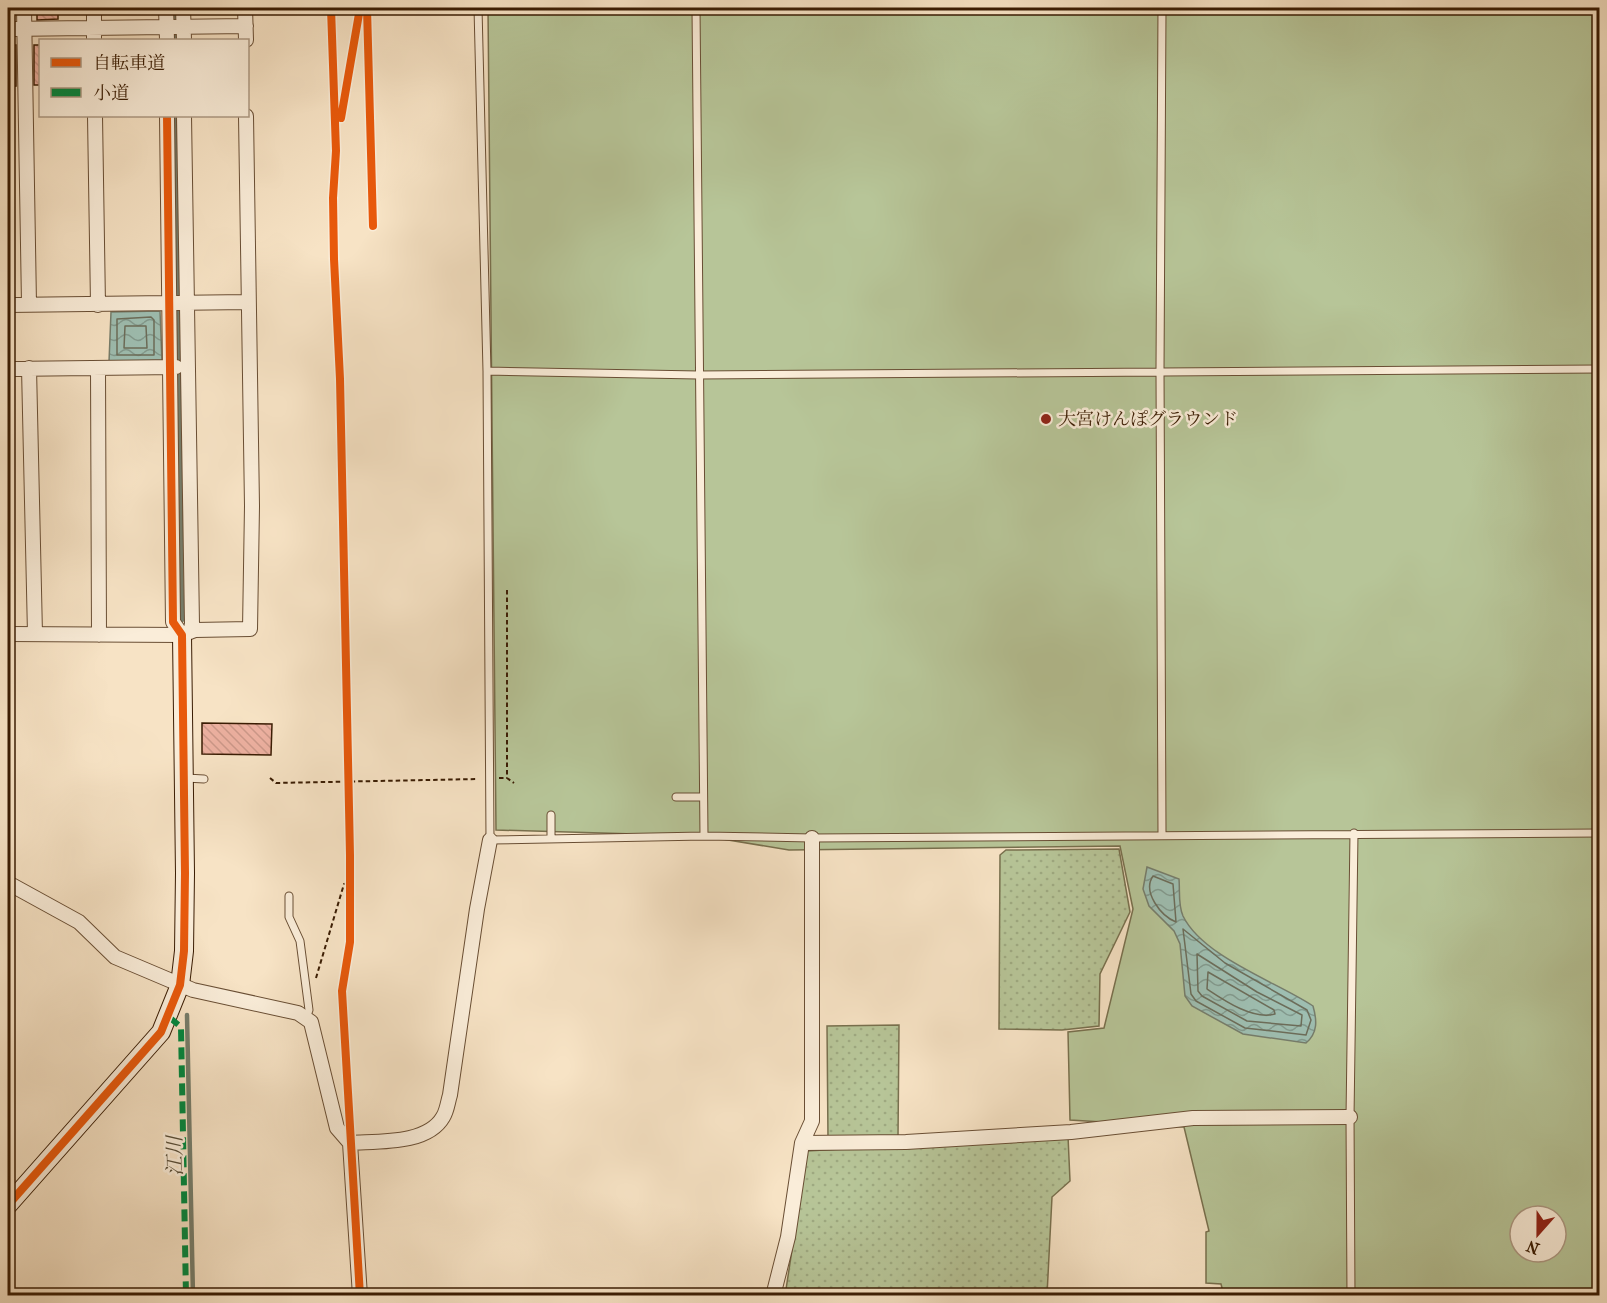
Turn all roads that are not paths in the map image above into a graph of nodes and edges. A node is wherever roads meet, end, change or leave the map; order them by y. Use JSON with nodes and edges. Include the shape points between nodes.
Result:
{"nodes":[{"id":1,"x":24,"y":8,"type":"edge"},
{"id":2,"x":94,"y":8,"type":"edge"},
{"id":3,"x":166,"y":8,"type":"edge"},
{"id":4,"x":183,"y":8,"type":"edge"},
{"id":5,"x":245,"y":8,"type":"edge"},
{"id":6,"x":478,"y":8,"type":"edge"},
{"id":7,"x":696,"y":8,"type":"edge"},
{"id":8,"x":1162,"y":8,"type":"edge"},
{"id":9,"x":246,"y":26,"type":"junction"},
{"id":10,"x":8,"y":29,"type":"edge"},
{"id":11,"x":25,"y":29,"type":"junction"},
{"id":12,"x":175,"y":31,"type":"edge"},
{"id":13,"x":94,"y":34,"type":"edge"},
{"id":14,"x":246,"y":39,"type":"edge"},
{"id":15,"x":95,"y":117,"type":"edge"},
{"id":16,"x":167,"y":117,"type":"edge"},
{"id":17,"x":184,"y":117,"type":"edge"},
{"id":18,"x":246,"y":117,"type":"edge"},
{"id":19,"x":248,"y":302,"type":"junction"},
{"id":20,"x":178,"y":303,"type":"junction"},
{"id":21,"x":8,"y":304,"type":"edge"},
{"id":22,"x":29,"y":304,"type":"junction"},
{"id":23,"x":98,"y":304,"type":"junction"},
{"id":24,"x":179,"y":367,"type":"junction"},
{"id":25,"x":29,"y":368,"type":"junction"},
{"id":26,"x":98,"y":368,"type":"junction"},
{"id":27,"x":8,"y":369,"type":"edge"},
{"id":28,"x":1599,"y":369,"type":"edge"},
{"id":29,"x":487,"y":371,"type":"junction"},
{"id":30,"x":1160,"y":371,"type":"junction"},
{"id":31,"x":698,"y":375,"type":"junction"},
{"id":32,"x":8,"y":634,"type":"edge"},
{"id":33,"x":35,"y":634,"type":"junction"},
{"id":34,"x":99,"y":634,"type":"junction"},
{"id":35,"x":186,"y":634,"type":"junction"},
{"id":36,"x":183,"y":778,"type":"junction"},
{"id":37,"x":204,"y":778,"type":"dead end"},
{"id":38,"x":676,"y":797,"type":"dead end"},
{"id":39,"x":704,"y":797,"type":"junction"},
{"id":40,"x":551,"y":815,"type":"dead end"},
{"id":41,"x":1354,"y":833,"type":"junction"},
{"id":42,"x":1599,"y":833,"type":"edge"},
{"id":43,"x":1162,"y":834,"type":"junction"},
{"id":44,"x":704,"y":836,"type":"junction"},
{"id":45,"x":551,"y":838,"type":"junction"},
{"id":46,"x":812,"y":838,"type":"junction"},
{"id":47,"x":490,"y":840,"type":"junction"},
{"id":48,"x":8,"y":883,"type":"edge"},
{"id":49,"x":289,"y":896,"type":"dead end"},
{"id":50,"x":180,"y":985,"type":"junction"},
{"id":51,"x":306,"y":1018,"type":"junction"},
{"id":52,"x":1350,"y":1117,"type":"junction"},
{"id":53,"x":350,"y":1143,"type":"junction"},
{"id":54,"x":802,"y":1143,"type":"junction"},
{"id":55,"x":8,"y":1205,"type":"edge"},
{"id":56,"x":8,"y":1288,"type":"edge"},
{"id":57,"x":14,"y":1296,"type":"edge"},
{"id":58,"x":360,"y":1296,"type":"edge"},
{"id":59,"x":773,"y":1296,"type":"edge"},
{"id":60,"x":1351,"y":1296,"type":"edge"}],
"edges":[{"from":1,"to":11,"type":"street"},
{"from":2,"to":13,"type":"street"},
{"from":3,"to":12,"type":"street"},
{"from":4,"to":12,"type":"street"},
{"from":5,"to":9,"type":"street"},
{"from":6,"to":29,"type":"lane"},
{"from":7,"to":31,"type":"lane"},
{"from":8,"to":30,"type":"lane"},
{"from":9,"to":12,"type":"street"},
{"from":9,"to":14,"type":"street"},
{"from":10,"to":11,"type":"street"},
{"from":11,"to":13,"type":"street"},
{"from":11,"to":22,"type":"street"},
{"from":12,"to":13,"type":"street"},
{"from":15,"to":23,"type":"street"},
{"from":16,"to":20,"type":"street"},
{"from":17,"to":20,"type":"street"},
{"from":18,"to":19,"type":"street"},
{"from":19,"to":20,"type":"street"},
{"from":19,"to":35,"type":"street","via":[[250,629],[195,630]]},
{"from":20,"to":23,"type":"street"},
{"from":20,"to":24,"type":"street"},
{"from":21,"to":22,"type":"street"},
{"from":22,"to":23,"type":"street"},
{"from":24,"to":26,"type":"street"},
{"from":24,"to":35,"type":"street","via":[[173,622]]},
{"from":25,"to":26,"type":"street"},
{"from":25,"to":27,"type":"street"},
{"from":25,"to":33,"type":"street"},
{"from":26,"to":34,"type":"street"},
{"from":28,"to":30,"type":"lane"},
{"from":29,"to":31,"type":"lane"},
{"from":29,"to":47,"type":"lane"},
{"from":30,"to":31,"type":"lane"},
{"from":30,"to":43,"type":"lane"},
{"from":31,"to":39,"type":"lane"},
{"from":32,"to":33,"type":"street"},
{"from":33,"to":34,"type":"street"},
{"from":34,"to":35,"type":"street"},
{"from":35,"to":36,"type":"street"},
{"from":36,"to":37,"type":"lane"},
{"from":36,"to":50,"type":"street","via":[[185,895]]},
{"from":38,"to":39,"type":"lane"},
{"from":39,"to":44,"type":"lane"},
{"from":40,"to":45,"type":"lane"},
{"from":41,"to":42,"type":"lane"},
{"from":41,"to":43,"type":"lane"},
{"from":41,"to":52,"type":"lane"},
{"from":43,"to":46,"type":"lane"},
{"from":44,"to":45,"type":"lane"},
{"from":44,"to":46,"type":"lane"},
{"from":45,"to":47,"type":"lane"},
{"from":46,"to":54,"type":"street","via":[[812,1121]]},
{"from":47,"to":53,"type":"street","via":[[450,1095],[443,1117],[420,1135]]},
{"from":48,"to":50,"type":"street","via":[[79,922],[115,957]]},
{"from":49,"to":51,"type":"lane","via":[[289,917],[300,941],[309,1010]]},
{"from":50,"to":51,"type":"street"},
{"from":50,"to":55,"type":"street","via":[[161,1032]]},
{"from":51,"to":53,"type":"street","via":[[311,1022],[337,1128]]},
{"from":52,"to":54,"type":"street","via":[[1193,1118],[1071,1132],[906,1142]]},
{"from":52,"to":60,"type":"lane"},
{"from":53,"to":58,"type":"street"},
{"from":54,"to":59,"type":"street","via":[[788,1237]]},
{"from":56,"to":57,"type":"lane"}]}
